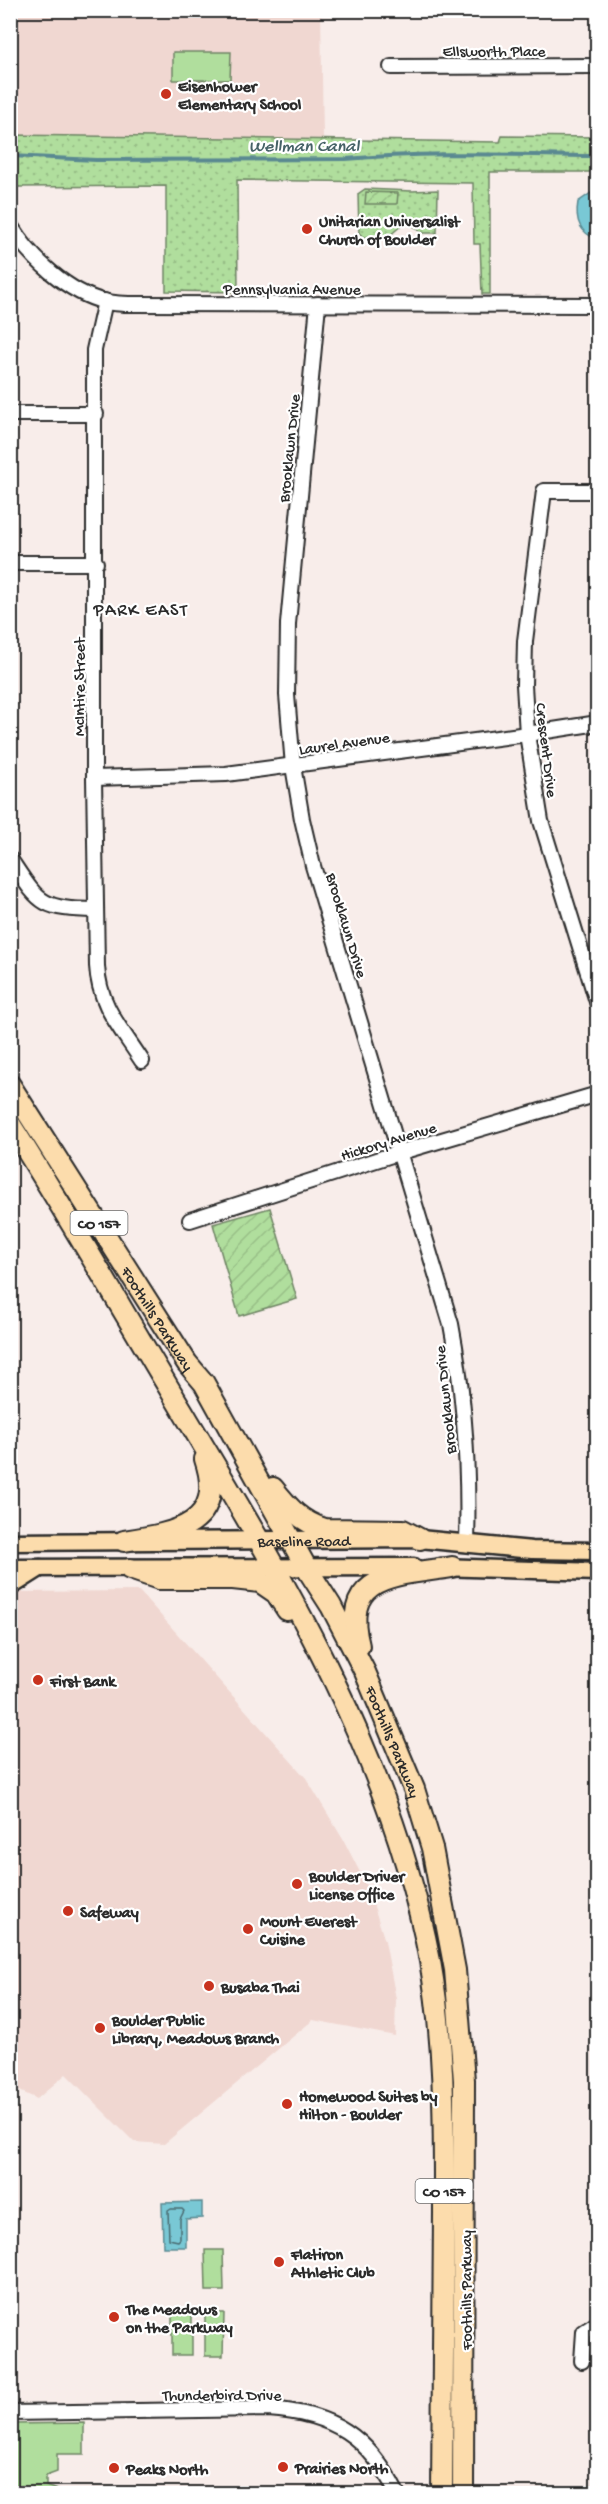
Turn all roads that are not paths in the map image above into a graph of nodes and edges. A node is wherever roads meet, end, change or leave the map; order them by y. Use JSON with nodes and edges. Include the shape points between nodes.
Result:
{"nodes":[{"id":1,"x":597,"y":66,"type":"edge"},
{"id":2,"x":391,"y":67,"type":"dead end"},
{"id":3,"x":12,"y":229,"type":"edge"},
{"id":4,"x":105,"y":302,"type":"junction"},
{"id":5,"x":318,"y":304,"type":"junction"},
{"id":6,"x":597,"y":304,"type":"edge"},
{"id":7,"x":10,"y":414,"type":"edge"},
{"id":8,"x":96,"y":414,"type":"junction"},
{"id":9,"x":597,"y":491,"type":"edge"},
{"id":10,"x":10,"y":563,"type":"edge"},
{"id":11,"x":96,"y":563,"type":"junction"},
{"id":12,"x":597,"y":723,"type":"edge"},
{"id":13,"x":527,"y":734,"type":"junction"},
{"id":14,"x":293,"y":765,"type":"junction"},
{"id":15,"x":94,"y":778,"type":"junction"},
{"id":16,"x":10,"y":859,"type":"edge"},
{"id":17,"x":96,"y":910,"type":"junction"},
{"id":18,"x":597,"y":1005,"type":"edge"},
{"id":19,"x":142,"y":1061,"type":"dead end"},
{"id":20,"x":10,"y":1084,"type":"edge"},
{"id":21,"x":597,"y":1094,"type":"edge"},
{"id":22,"x":10,"y":1124,"type":"edge"},
{"id":23,"x":401,"y":1152,"type":"junction"},
{"id":24,"x":190,"y":1220,"type":"dead end"},
{"id":25,"x":204,"y":1383,"type":"junction"},
{"id":26,"x":190,"y":1423,"type":"junction"},
{"id":27,"x":420,"y":1539,"type":"junction"},
{"id":28,"x":124,"y":1541,"type":"junction"},
{"id":29,"x":10,"y":1542,"type":"edge"},
{"id":30,"x":261,"y":1542,"type":"junction"},
{"id":31,"x":292,"y":1542,"type":"junction"},
{"id":32,"x":467,"y":1544,"type":"junction"},
{"id":33,"x":597,"y":1551,"type":"edge"},
{"id":34,"x":306,"y":1567,"type":"junction"},
{"id":35,"x":452,"y":1567,"type":"junction"},
{"id":36,"x":10,"y":1568,"type":"edge"},
{"id":37,"x":40,"y":1568,"type":"junction"},
{"id":38,"x":276,"y":1568,"type":"junction"},
{"id":39,"x":130,"y":1569,"type":"junction"},
{"id":40,"x":597,"y":1572,"type":"edge"},
{"id":41,"x":10,"y":1587,"type":"edge"},
{"id":42,"x":365,"y":1672,"type":"junction"},
{"id":43,"x":346,"y":1706,"type":"junction"},
{"id":44,"x":597,"y":2323,"type":"edge"},
{"id":45,"x":582,"y":2361,"type":"dead end"},
{"id":46,"x":10,"y":2413,"type":"edge"},
{"id":47,"x":398,"y":2493,"type":"edge"},
{"id":48,"x":442,"y":2493,"type":"edge"},
{"id":49,"x":464,"y":2493,"type":"edge"}],
"edges":[{"from":1,"to":2,"type":"street","name":"Ellsworth Place"},
{"from":3,"to":4,"type":"street","name":"Pennsylvania Avenue","via":[[56,276]]},
{"from":4,"to":5,"type":"street","name":"Pennsylvania Avenue"},
{"from":4,"to":8,"type":"street","name":"McIntire Street","via":[[94,350]]},
{"from":5,"to":6,"type":"street","name":"Pennsylvania Avenue"},
{"from":5,"to":14,"type":"street","name":"Brooklawn Drive","via":[[288,624],[287,695]]},
{"from":7,"to":8,"type":"street"},
{"from":8,"to":11,"type":"street","name":"McIntire Street"},
{"from":9,"to":13,"type":"street","name":"Crescent Drive","via":[[544,491],[525,641]]},
{"from":10,"to":11,"type":"street"},
{"from":11,"to":15,"type":"street","name":"McIntire Street"},
{"from":12,"to":13,"type":"street","name":"Laurel Avenue"},
{"from":13,"to":14,"type":"street","name":"Laurel Avenue"},
{"from":13,"to":18,"type":"street","name":"Crescent Drive","via":[[541,821]]},
{"from":14,"to":15,"type":"street","name":"Laurel Avenue","via":[[215,775]]},
{"from":14,"to":23,"type":"street","name":"Brooklawn Drive","via":[[313,867]]},
{"from":15,"to":17,"type":"street","name":"McIntire Street"},
{"from":16,"to":17,"type":"street","via":[[37,897],[49,905]]},
{"from":17,"to":19,"type":"street","name":"McIntire Street","via":[[98,986]]},
{"from":20,"to":25,"type":"highway","name":"Foothills Parkway","number":"CO 157","via":[[187,1363]]},
{"from":21,"to":23,"type":"street","name":"Hickory Avenue"},
{"from":22,"to":26,"type":"highway","name":"Foothills Parkway","number":"CO 157"},
{"from":23,"to":24,"type":"street","name":"Hickory Avenue"},
{"from":23,"to":32,"type":"street","name":"Brooklawn Drive","via":[[451,1323],[459,1367],[466,1425]]},
{"from":25,"to":27,"type":"highway","via":[[217,1396],[271,1485],[298,1516],[325,1529],[403,1530]]},
{"from":25,"to":31,"type":"highway","name":"Foothills Parkway","number":"CO 157"},
{"from":26,"to":28,"type":"highway","via":[[210,1479],[208,1506],[193,1522],[178,1529]]},
{"from":26,"to":30,"type":"highway","name":"Foothills Parkway","number":"CO 157"},
{"from":27,"to":31,"type":"main road","name":"Baseline Road"},
{"from":27,"to":32,"type":"main road","name":"Baseline Road"},
{"from":28,"to":29,"type":"main road","name":"Baseline Road"},
{"from":28,"to":30,"type":"main road","name":"Baseline Road"},
{"from":30,"to":31,"type":"main road","name":"Baseline Road"},
{"from":30,"to":38,"type":"highway","name":"Foothills Parkway","number":"CO 157"},
{"from":31,"to":34,"type":"highway","name":"Foothills Parkway","number":"CO 157"},
{"from":32,"to":33,"type":"main road","name":"Baseline Road"},
{"from":34,"to":35,"type":"main road","name":"Baseline Road"},
{"from":34,"to":38,"type":"main road","name":"Baseline Road"},
{"from":34,"to":42,"type":"highway","name":"Foothills Parkway","number":"CO 157"},
{"from":35,"to":40,"type":"main road","name":"Baseline Road"},
{"from":35,"to":42,"type":"highway","via":[[385,1577],[365,1589],[354,1621]]},
{"from":36,"to":37,"type":"main road","name":"Baseline Road"},
{"from":37,"to":39,"type":"main road","name":"Baseline Road"},
{"from":37,"to":41,"type":"main road"},
{"from":38,"to":39,"type":"main road","name":"Baseline Road"},
{"from":38,"to":43,"type":"highway","name":"Foothills Parkway","number":"CO 157"},
{"from":39,"to":43,"type":"highway","via":[[159,1579],[246,1580],[270,1588],[292,1619],[323,1678]]},
{"from":42,"to":49,"type":"highway","name":"Foothills Parkway","number":"CO 157","via":[[428,1832],[455,1970],[465,2110]]},
{"from":43,"to":48,"type":"highway","name":"Foothills Parkway","number":"CO 157","via":[[380,1784],[402,1848],[435,1994],[444,2121]]},
{"from":44,"to":45,"type":"street","via":[[584,2332]]},
{"from":46,"to":47,"type":"street","name":"Thunderbird Drive","via":[[268,2409],[302,2413],[328,2420],[356,2438],[387,2473]]}]}
